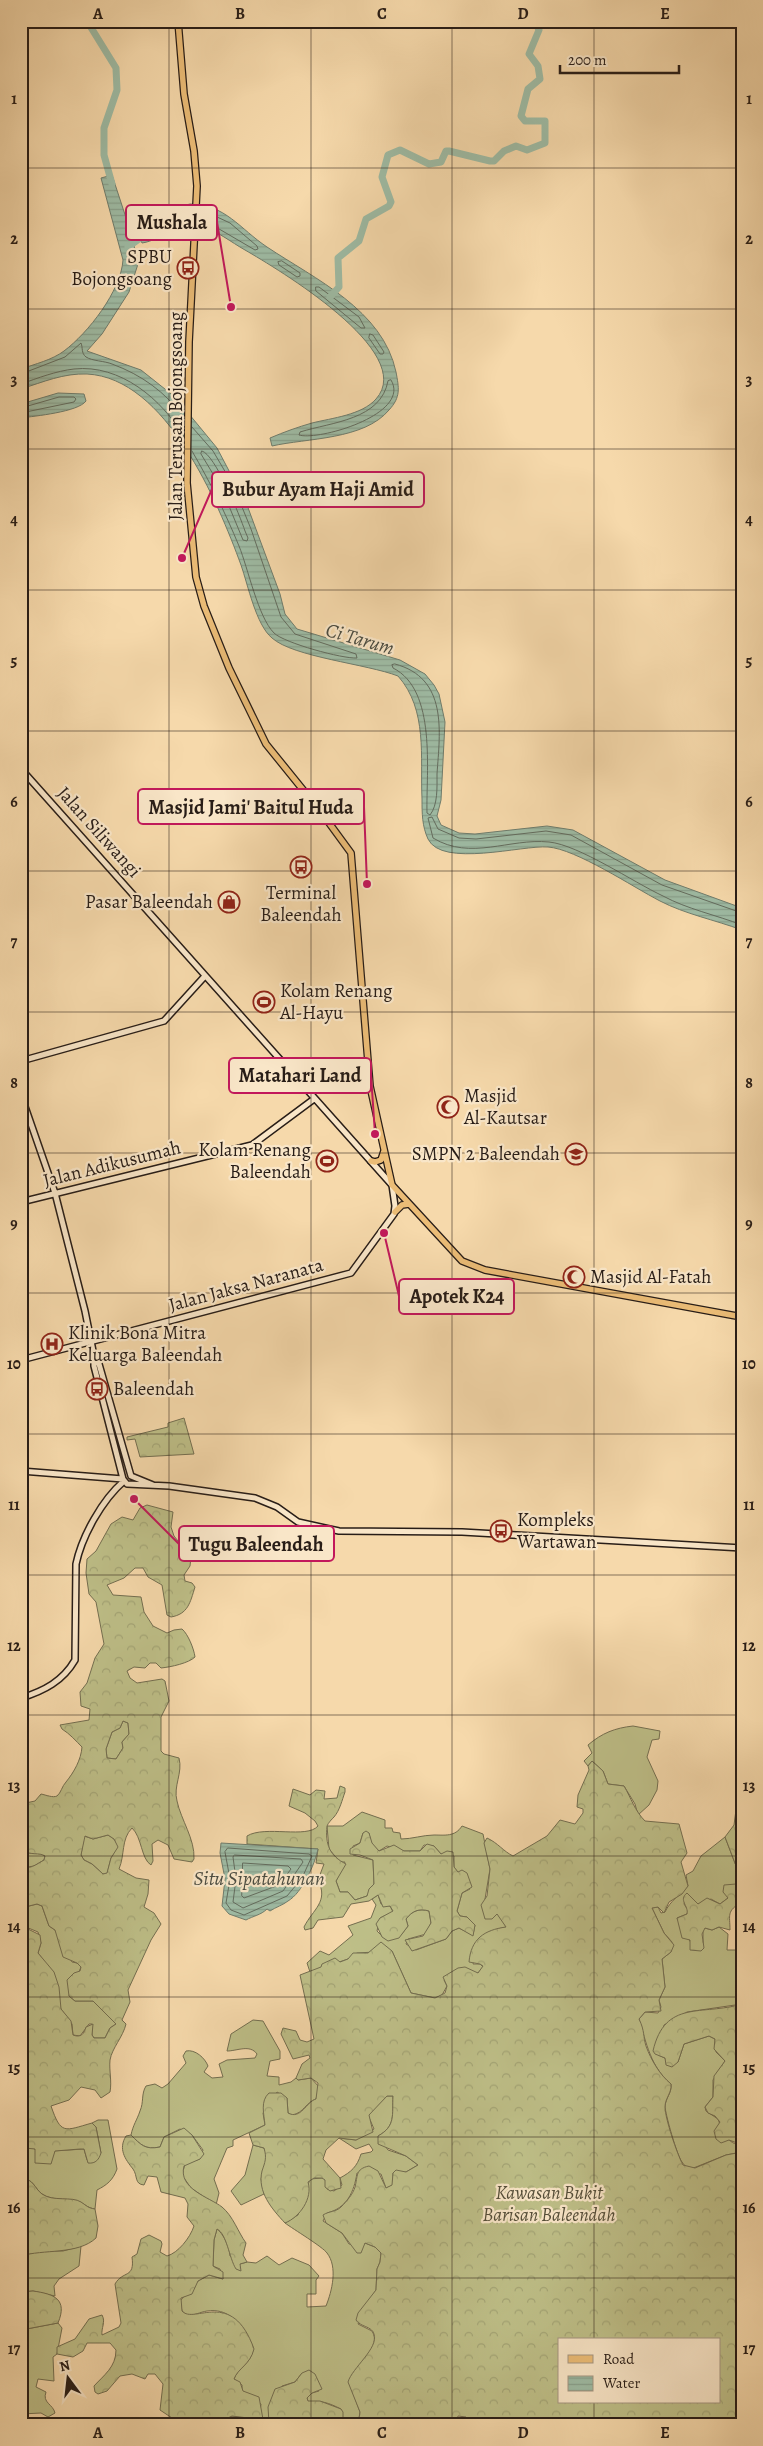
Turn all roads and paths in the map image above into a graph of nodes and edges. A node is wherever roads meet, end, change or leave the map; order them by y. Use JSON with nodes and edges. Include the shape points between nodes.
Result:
{"nodes":[{"id":1,"x":178,"y":21,"type":"edge"},
{"id":2,"x":21,"y":769,"type":"edge"},
{"id":3,"x":205,"y":976,"type":"junction"},
{"id":4,"x":21,"y":1061,"type":"edge"},
{"id":5,"x":21,"y":1095,"type":"edge"},
{"id":6,"x":314,"y":1099,"type":"junction"},
{"id":7,"x":384,"y":1151,"type":"junction"},
{"id":8,"x":371,"y":1161,"type":"junction"},
{"id":9,"x":392,"y":1186,"type":"junction"},
{"id":10,"x":55,"y":1194,"type":"junction"},
{"id":11,"x":21,"y":1202,"type":"edge"},
{"id":12,"x":410,"y":1204,"type":"junction"},
{"id":13,"x":395,"y":1212,"type":"junction"},
{"id":14,"x":742,"y":1316,"type":"edge"},
{"id":15,"x":91,"y":1341,"type":"junction"},
{"id":16,"x":21,"y":1360,"type":"edge"},
{"id":17,"x":21,"y":1471,"type":"edge"},
{"id":18,"x":127,"y":1480,"type":"junction"},
{"id":19,"x":742,"y":1548,"type":"edge"},
{"id":20,"x":21,"y":1698,"type":"edge"}],
"edges":[{"from":1,"to":7,"type":"main road","name":"Jalan Terusan Bojongsoang","via":[[184,94],[194,151],[196,201],[187,470],[196,577],[229,668],[268,747],[351,853],[370,1086]]},
{"from":2,"to":3,"type":"main road","name":"Jalan Siliwangi"},
{"from":3,"to":4,"type":"main road","via":[[168,1019]]},
{"from":3,"to":6,"type":"main road","name":"Jalan Siliwangi"},
{"from":5,"to":10,"type":"main road"},
{"from":6,"to":8,"type":"main road","name":"Jalan Siliwangi"},
{"from":6,"to":10,"type":"main road","name":"Jalan Adikusumah","via":[[252,1145]]},
{"from":7,"to":8,"type":"main road","via":[[381,1160]]},
{"from":7,"to":9,"type":"main road","name":"Jalan Terusan Bojongsoang"},
{"from":8,"to":9,"type":"main road","name":"Jalan Siliwangi"},
{"from":9,"to":12,"type":"main road","name":"Jalan Siliwangi"},
{"from":9,"to":13,"type":"main road"},
{"from":10,"to":11,"type":"main road","name":"Jalan Adikusumah"},
{"from":10,"to":15,"type":"main road"},
{"from":12,"to":13,"type":"main road","via":[[402,1205]]},
{"from":12,"to":14,"type":"main road","name":"Jalan Siliwangi","via":[[444,1244],[473,1267]]},
{"from":13,"to":15,"type":"main road","name":"Jalan Jaksa Naranata","via":[[350,1272]]},
{"from":15,"to":16,"type":"main road","name":"Jalan Jaksa Naranata"},
{"from":15,"to":18,"type":"main road","via":[[94,1366]]},
{"from":17,"to":18,"type":"main road"},
{"from":18,"to":19,"type":"main road","via":[[255,1498],[277,1507],[298,1522],[340,1531],[462,1532]]},
{"from":18,"to":20,"type":"main road","via":[[112,1495],[79,1550],[75,1660],[68,1672],[56,1682]]}]}
